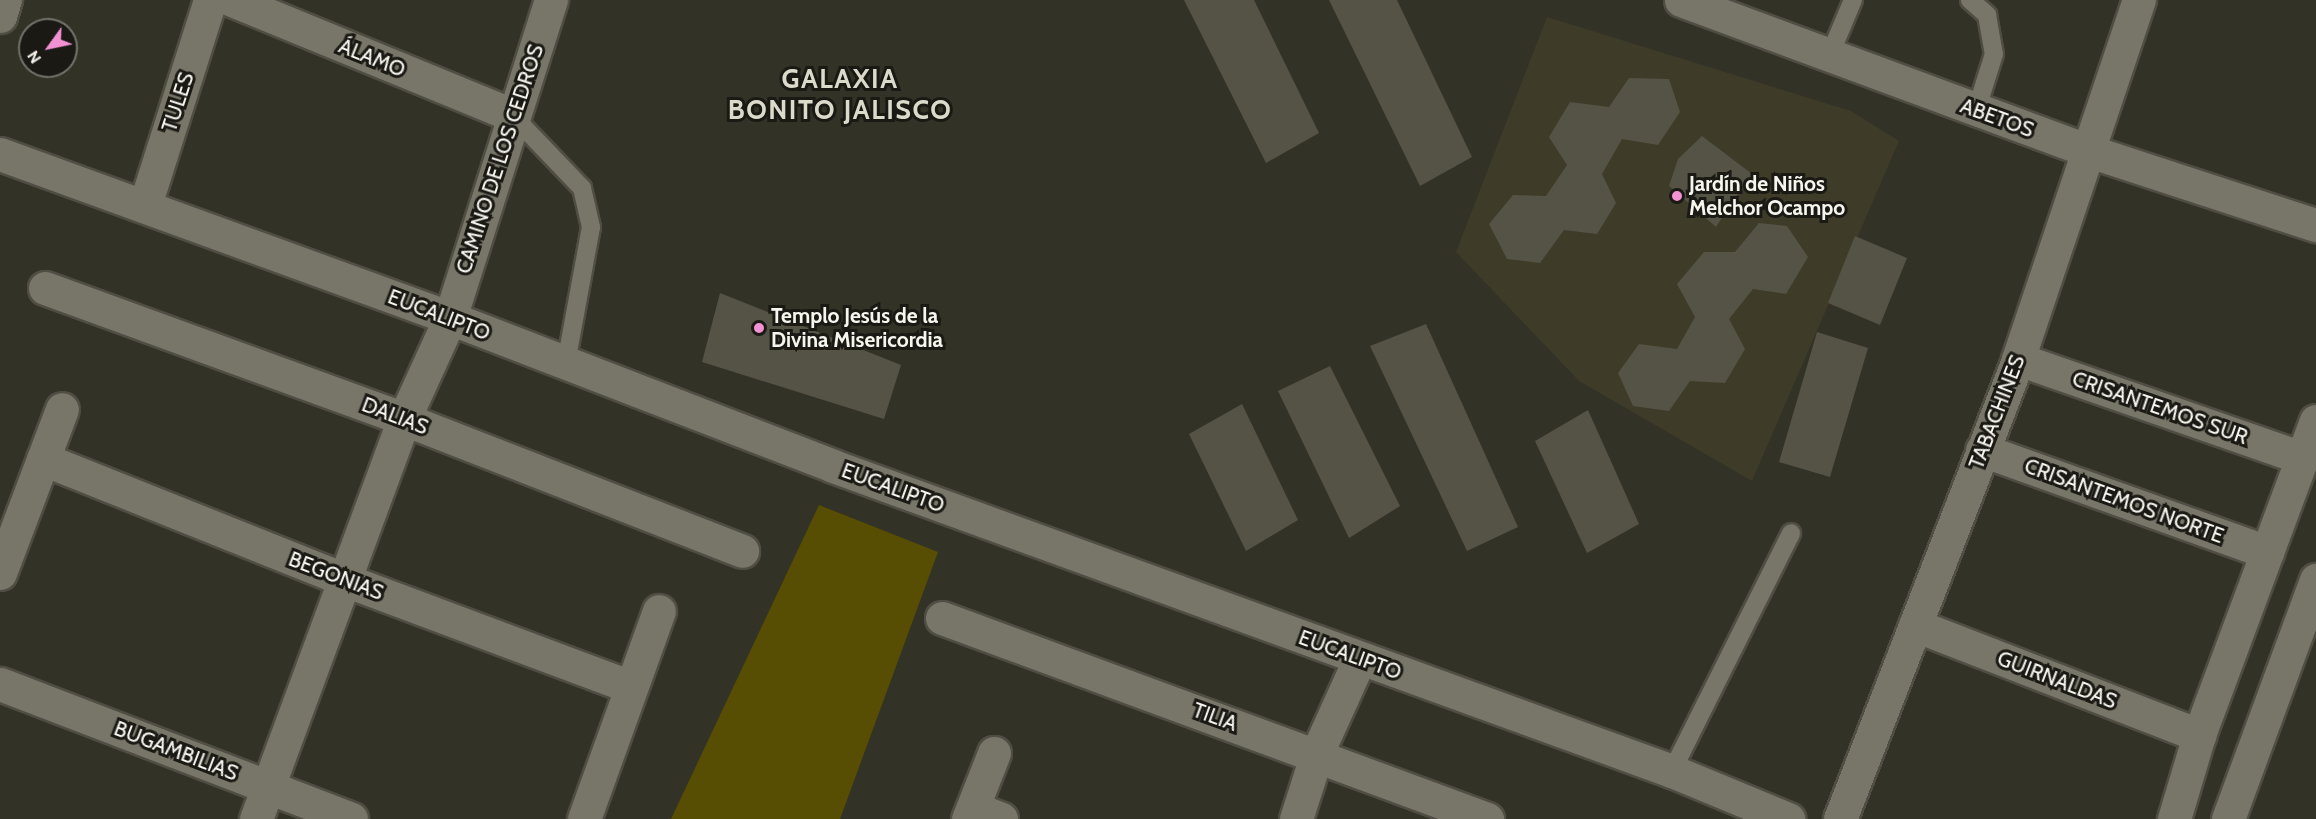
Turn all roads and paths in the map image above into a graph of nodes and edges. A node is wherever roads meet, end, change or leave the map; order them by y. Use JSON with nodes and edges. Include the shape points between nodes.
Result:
{"nodes":[{"id":1,"x":5,"y":0,"type":"edge"},
{"id":2,"x":210,"y":0,"type":"edge"},
{"id":3,"x":232,"y":0,"type":"edge"},
{"id":4,"x":551,"y":0,"type":"edge"},
{"id":5,"x":1681,"y":0,"type":"edge"},
{"id":6,"x":1853,"y":0,"type":"edge"},
{"id":7,"x":1970,"y":0,"type":"edge"},
{"id":8,"x":2139,"y":0,"type":"edge"},
{"id":9,"x":0,"y":16,"type":"edge"},
{"id":10,"x":1830,"y":57,"type":"junction"},
{"id":11,"x":1976,"y":111,"type":"junction"},
{"id":12,"x":512,"y":115,"type":"junction"},
{"id":13,"x":2086,"y":150,"type":"junction"},
{"id":14,"x":0,"y":154,"type":"edge"},
{"id":15,"x":145,"y":205,"type":"junction"},
{"id":16,"x":2316,"y":225,"type":"edge"},
{"id":17,"x":45,"y":288,"type":"dead end"},
{"id":18,"x":450,"y":318,"type":"junction"},
{"id":19,"x":2018,"y":359,"type":"junction"},
{"id":20,"x":566,"y":363,"type":"junction"},
{"id":21,"x":62,"y":409,"type":"dead end"},
{"id":22,"x":404,"y":418,"type":"junction"},
{"id":23,"x":2316,"y":420,"type":"edge"},
{"id":24,"x":1982,"y":450,"type":"junction"},
{"id":25,"x":2302,"y":458,"type":"junction"},
{"id":26,"x":43,"y":459,"type":"junction"},
{"id":27,"x":1791,"y":533,"type":"dead end"},
{"id":28,"x":742,"y":551,"type":"dead end"},
{"id":29,"x":2266,"y":552,"type":"junction"},
{"id":30,"x":0,"y":573,"type":"edge"},
{"id":31,"x":345,"y":580,"type":"junction"},
{"id":32,"x":2316,"y":580,"type":"edge"},
{"id":33,"x":660,"y":611,"type":"dead end"},
{"id":34,"x":942,"y":618,"type":"dead end"},
{"id":35,"x":1915,"y":625,"type":"junction"},
{"id":36,"x":2303,"y":654,"type":"edge"},
{"id":37,"x":1360,"y":658,"type":"junction"},
{"id":38,"x":0,"y":684,"type":"edge"},
{"id":39,"x":631,"y":687,"type":"junction"},
{"id":40,"x":2199,"y":735,"type":"junction"},
{"id":41,"x":994,"y":753,"type":"dead end"},
{"id":42,"x":1317,"y":753,"type":"junction"},
{"id":43,"x":1672,"y":771,"type":"junction"},
{"id":44,"x":268,"y":787,"type":"junction"},
{"id":45,"x":981,"y":815,"type":"edge"},
{"id":46,"x":256,"y":819,"type":"edge"},
{"id":47,"x":351,"y":819,"type":"edge"},
{"id":48,"x":584,"y":819,"type":"edge"},
{"id":49,"x":1296,"y":819,"type":"edge"},
{"id":50,"x":1487,"y":819,"type":"edge"},
{"id":51,"x":1788,"y":819,"type":"edge"},
{"id":52,"x":1840,"y":819,"type":"edge"},
{"id":53,"x":2174,"y":819,"type":"edge"},
{"id":54,"x":2228,"y":819,"type":"edge"}],
"edges":[{"from":1,"to":9,"type":"street"},
{"from":2,"to":15,"type":"street","name":"TULES"},
{"from":3,"to":12,"type":"street","name":"ÁLAMO"},
{"from":4,"to":12,"type":"street","name":"CAMINO DE LOS CEDROS"},
{"from":5,"to":10,"type":"street","name":"ABETOS"},
{"from":6,"to":10,"type":"lane"},
{"from":7,"to":11,"type":"lane","via":[[1987,15],[1994,54]]},
{"from":8,"to":13,"type":"street","name":"TABACHINES"},
{"from":10,"to":11,"type":"street","name":"ABETOS"},
{"from":11,"to":13,"type":"street","name":"ABETOS"},
{"from":12,"to":18,"type":"street","name":"CAMINO DE LOS CEDROS"},
{"from":12,"to":20,"type":"lane","via":[[582,188],[591,227]]},
{"from":13,"to":16,"type":"street","name":"ABETOS"},
{"from":13,"to":19,"type":"street","name":"TABACHINES"},
{"from":14,"to":15,"type":"street","name":"EUCALIPTO"},
{"from":15,"to":18,"type":"street","name":"EUCALIPTO"},
{"from":17,"to":22,"type":"street","name":"DALIAS"},
{"from":18,"to":20,"type":"street","name":"EUCALIPTO"},
{"from":18,"to":22,"type":"street","name":"CAMINO DE LOS CEDROS"},
{"from":19,"to":24,"type":"street","name":"TABACHINES"},
{"from":19,"to":25,"type":"street","name":"CRISANTEMOS SUR"},
{"from":20,"to":37,"type":"street","name":"EUCALIPTO","via":[[844,470]]},
{"from":21,"to":26,"type":"street"},
{"from":22,"to":28,"type":"street","name":"DALIAS"},
{"from":22,"to":31,"type":"street","name":"CAMINO DE LOS CEDROS"},
{"from":23,"to":25,"type":"street"},
{"from":24,"to":29,"type":"street","name":"CRISANTEMOS NORTE"},
{"from":24,"to":35,"type":"street","name":"TABACHINES"},
{"from":25,"to":29,"type":"street"},
{"from":26,"to":30,"type":"street"},
{"from":26,"to":31,"type":"street","name":"BEGONIAS"},
{"from":27,"to":43,"type":"lane"},
{"from":29,"to":40,"type":"street"},
{"from":31,"to":39,"type":"street","name":"BEGONIAS"},
{"from":31,"to":44,"type":"street","name":"CAMINO DE LOS CEDROS"},
{"from":32,"to":36,"type":"street"},
{"from":33,"to":39,"type":"street"},
{"from":34,"to":42,"type":"street","name":"TILIA"},
{"from":35,"to":40,"type":"street","name":"GUIRNALDAS"},
{"from":35,"to":52,"type":"street","name":"TABACHINES"},
{"from":36,"to":54,"type":"street"},
{"from":37,"to":42,"type":"street"},
{"from":37,"to":43,"type":"street","name":"EUCALIPTO"},
{"from":38,"to":44,"type":"street","name":"BUGAMBILIAS"},
{"from":39,"to":48,"type":"street"},
{"from":40,"to":53,"type":"street"},
{"from":41,"to":45,"type":"street"},
{"from":42,"to":49,"type":"street"},
{"from":42,"to":50,"type":"street","name":"TILIA"},
{"from":43,"to":51,"type":"street","name":"EUCALIPTO"},
{"from":44,"to":46,"type":"street","name":"CAMINO DE LOS CEDROS"},
{"from":44,"to":47,"type":"street","name":"BUGAMBILIAS"}]}
